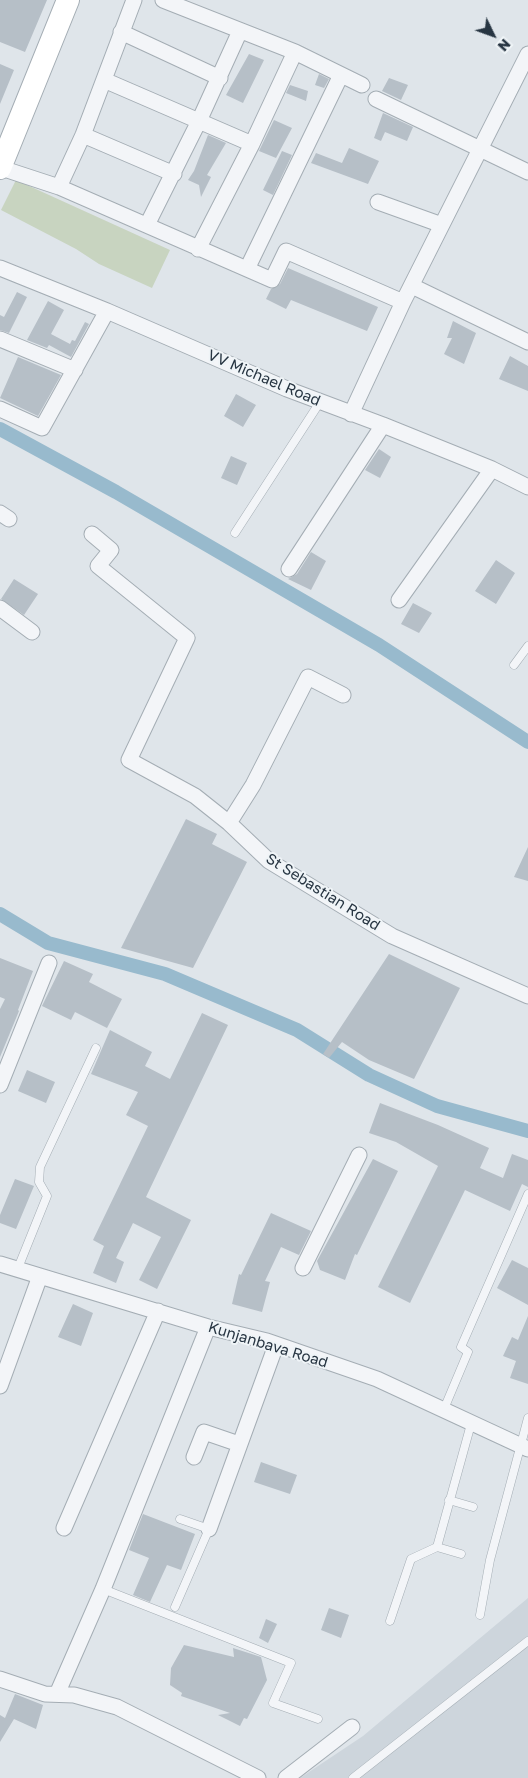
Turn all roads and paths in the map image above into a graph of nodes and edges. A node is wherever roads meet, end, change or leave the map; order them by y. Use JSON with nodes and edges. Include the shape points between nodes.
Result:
{"nodes":[{"id":1,"x":68,"y":0,"type":"edge"},
{"id":2,"x":134,"y":0,"type":"edge"},
{"id":3,"x":163,"y":0,"type":"edge"},
{"id":4,"x":240,"y":31,"type":"junction"},
{"id":5,"x":122,"y":32,"type":"junction"},
{"id":6,"x":295,"y":52,"type":"junction"},
{"id":7,"x":528,"y":54,"type":"edge"},
{"id":8,"x":341,"y":75,"type":"junction"},
{"id":9,"x":220,"y":78,"type":"junction"},
{"id":10,"x":104,"y":80,"type":"junction"},
{"id":11,"x":362,"y":85,"type":"dead end"},
{"id":12,"x":376,"y":99,"type":"dead end"},
{"id":13,"x":199,"y":121,"type":"junction"},
{"id":14,"x":83,"y":135,"type":"junction"},
{"id":15,"x":252,"y":144,"type":"junction"},
{"id":16,"x":480,"y":147,"type":"junction"},
{"id":17,"x":0,"y":168,"type":"edge"},
{"id":18,"x":528,"y":172,"type":"edge"},
{"id":19,"x":174,"y":174,"type":"junction"},
{"id":20,"x":59,"y":187,"type":"junction"},
{"id":21,"x":378,"y":202,"type":"dead end"},
{"id":22,"x":147,"y":225,"type":"junction"},
{"id":23,"x":442,"y":225,"type":"junction"},
{"id":24,"x":198,"y":249,"type":"junction"},
{"id":25,"x":0,"y":268,"type":"edge"},
{"id":26,"x":246,"y":269,"type":"junction"},
{"id":27,"x":412,"y":286,"type":"junction"},
{"id":28,"x":403,"y":302,"type":"junction"},
{"id":29,"x":107,"y":311,"type":"junction"},
{"id":30,"x":0,"y":339,"type":"edge"},
{"id":31,"x":528,"y":342,"type":"edge"},
{"id":32,"x":75,"y":370,"type":"junction"},
{"id":33,"x":320,"y":402,"type":"junction"},
{"id":34,"x":0,"y":409,"type":"edge"},
{"id":35,"x":351,"y":414,"type":"junction"},
{"id":36,"x":383,"y":425,"type":"junction"},
{"id":37,"x":492,"y":469,"type":"junction"},
{"id":38,"x":528,"y":487,"type":"edge"},
{"id":39,"x":235,"y":533,"type":"dead end"},
{"id":40,"x":92,"y":534,"type":"dead end"},
{"id":41,"x":289,"y":569,"type":"dead end"},
{"id":42,"x":398,"y":600,"type":"dead end"},
{"id":43,"x":0,"y":608,"type":"edge"},
{"id":44,"x":32,"y":632,"type":"dead end"},
{"id":45,"x":528,"y":646,"type":"edge"},
{"id":46,"x":514,"y":665,"type":"dead end"},
{"id":47,"x":343,"y":696,"type":"dead end"},
{"id":48,"x":229,"y":823,"type":"junction"},
{"id":49,"x":49,"y":963,"type":"dead end"},
{"id":50,"x":528,"y":996,"type":"edge"},
{"id":51,"x":96,"y":1048,"type":"dead end"},
{"id":52,"x":0,"y":1085,"type":"edge"},
{"id":53,"x":359,"y":1155,"type":"dead end"},
{"id":54,"x":528,"y":1194,"type":"edge"},
{"id":55,"x":0,"y":1264,"type":"edge"},
{"id":56,"x":18,"y":1268,"type":"junction"},
{"id":57,"x":303,"y":1268,"type":"dead end"},
{"id":58,"x":40,"y":1276,"type":"junction"},
{"id":59,"x":158,"y":1311,"type":"junction"},
{"id":60,"x":208,"y":1327,"type":"junction"},
{"id":61,"x":276,"y":1345,"type":"junction"},
{"id":62,"x":0,"y":1386,"type":"edge"},
{"id":63,"x":444,"y":1409,"type":"junction"},
{"id":64,"x":528,"y":1418,"type":"edge"},
{"id":65,"x":471,"y":1424,"type":"junction"},
{"id":66,"x":239,"y":1444,"type":"junction"},
{"id":67,"x":523,"y":1448,"type":"edge"},
{"id":68,"x":194,"y":1457,"type":"dead end"},
{"id":69,"x":449,"y":1500,"type":"junction"},
{"id":70,"x":473,"y":1508,"type":"dead end"},
{"id":71,"x":180,"y":1519,"type":"dead end"},
{"id":72,"x":64,"y":1528,"type":"dead end"},
{"id":73,"x":209,"y":1529,"type":"junction"},
{"id":74,"x":437,"y":1547,"type":"junction"},
{"id":75,"x":461,"y":1554,"type":"dead end"},
{"id":76,"x":102,"y":1589,"type":"junction"},
{"id":77,"x":175,"y":1607,"type":"dead end"},
{"id":78,"x":480,"y":1615,"type":"dead end"},
{"id":79,"x":390,"y":1621,"type":"dead end"},
{"id":80,"x":528,"y":1641,"type":"edge"},
{"id":81,"x":0,"y":1679,"type":"edge"},
{"id":82,"x":57,"y":1694,"type":"junction"},
{"id":83,"x":318,"y":1719,"type":"dead end"},
{"id":84,"x":352,"y":1727,"type":"dead end"},
{"id":85,"x":258,"y":1778,"type":"edge"},
{"id":86,"x":286,"y":1778,"type":"edge"},
{"id":87,"x":353,"y":1778,"type":"edge"}],
"edges":[{"from":1,"to":17,"type":"main road"},
{"from":2,"to":5,"type":"street"},
{"from":3,"to":4,"type":"street"},
{"from":4,"to":6,"type":"street"},
{"from":4,"to":9,"type":"street"},
{"from":5,"to":9,"type":"street"},
{"from":5,"to":10,"type":"street"},
{"from":6,"to":8,"type":"street"},
{"from":6,"to":15,"type":"street"},
{"from":7,"to":16,"type":"street"},
{"from":8,"to":11,"type":"street"},
{"from":8,"to":26,"type":"street"},
{"from":9,"to":13,"type":"street"},
{"from":10,"to":13,"type":"street"},
{"from":10,"to":14,"type":"street"},
{"from":12,"to":16,"type":"street"},
{"from":13,"to":15,"type":"street"},
{"from":13,"to":19,"type":"street"},
{"from":14,"to":19,"type":"street"},
{"from":14,"to":20,"type":"street"},
{"from":15,"to":24,"type":"street"},
{"from":16,"to":18,"type":"street"},
{"from":16,"to":23,"type":"street"},
{"from":17,"to":20,"type":"street"},
{"from":19,"to":22,"type":"street"},
{"from":20,"to":22,"type":"street"},
{"from":21,"to":23,"type":"street"},
{"from":22,"to":24,"type":"street"},
{"from":23,"to":27,"type":"street"},
{"from":24,"to":26,"type":"street"},
{"from":25,"to":29,"type":"street","name":"VV Michael Road"},
{"from":26,"to":28,"type":"street","via":[[272,280],[286,251]]},
{"from":27,"to":28,"type":"street"},
{"from":27,"to":31,"type":"street"},
{"from":28,"to":35,"type":"street"},
{"from":29,"to":32,"type":"street"},
{"from":29,"to":33,"type":"street","name":"VV Michael Road"},
{"from":30,"to":32,"type":"street"},
{"from":32,"to":34,"type":"street","via":[[42,428]]},
{"from":33,"to":35,"type":"street","name":"VV Michael Road"},
{"from":33,"to":39,"type":"lane"},
{"from":35,"to":36,"type":"street","name":"VV Michael Road"},
{"from":36,"to":37,"type":"street","name":"VV Michael Road"},
{"from":36,"to":41,"type":"street"},
{"from":37,"to":38,"type":"street","name":"VV Michael Road"},
{"from":37,"to":42,"type":"street"},
{"from":40,"to":48,"type":"street","name":"St Sebastian Road","via":[[111,550],[98,566],[187,638],[129,760],[195,796]]},
{"from":43,"to":44,"type":"street"},
{"from":45,"to":46,"type":"lane"},
{"from":47,"to":48,"type":"street","via":[[308,677],[254,785]]},
{"from":48,"to":50,"type":"street","name":"St Sebastian Road","via":[[269,860],[392,936]]},
{"from":49,"to":52,"type":"street"},
{"from":51,"to":56,"type":"lane","via":[[40,1166],[39,1182],[47,1196]]},
{"from":53,"to":57,"type":"street"},
{"from":54,"to":63,"type":"lane","via":[[461,1347],[468,1352]]},
{"from":55,"to":56,"type":"street","name":"Kunjanbava Road"},
{"from":56,"to":58,"type":"street","name":"Kunjanbava Road"},
{"from":58,"to":59,"type":"street","name":"Kunjanbava Road"},
{"from":58,"to":62,"type":"street"},
{"from":59,"to":60,"type":"street","name":"Kunjanbava Road"},
{"from":59,"to":72,"type":"street"},
{"from":60,"to":61,"type":"street","name":"Kunjanbava Road"},
{"from":60,"to":76,"type":"street"},
{"from":61,"to":63,"type":"street","name":"Kunjanbava Road","via":[[377,1379]]},
{"from":61,"to":66,"type":"street"},
{"from":63,"to":65,"type":"street","name":"Kunjanbava Road"},
{"from":64,"to":67,"type":"lane"},
{"from":65,"to":67,"type":"street","name":"Kunjanbava Road"},
{"from":65,"to":69,"type":"lane"},
{"from":66,"to":68,"type":"street","via":[[204,1432]]},
{"from":66,"to":73,"type":"street"},
{"from":67,"to":78,"type":"lane","via":[[490,1560]]},
{"from":69,"to":70,"type":"lane"},
{"from":69,"to":74,"type":"lane"},
{"from":71,"to":73,"type":"lane"},
{"from":73,"to":77,"type":"lane"},
{"from":74,"to":75,"type":"lane"},
{"from":74,"to":79,"type":"lane","via":[[410,1559]]},
{"from":76,"to":82,"type":"street"},
{"from":76,"to":83,"type":"lane","via":[[291,1663],[273,1703]]},
{"from":80,"to":87,"type":"lane"},
{"from":81,"to":82,"type":"street","via":[[45,1694]]},
{"from":82,"to":85,"type":"street","via":[[74,1695],[117,1707]]},
{"from":84,"to":86,"type":"street"}]}
